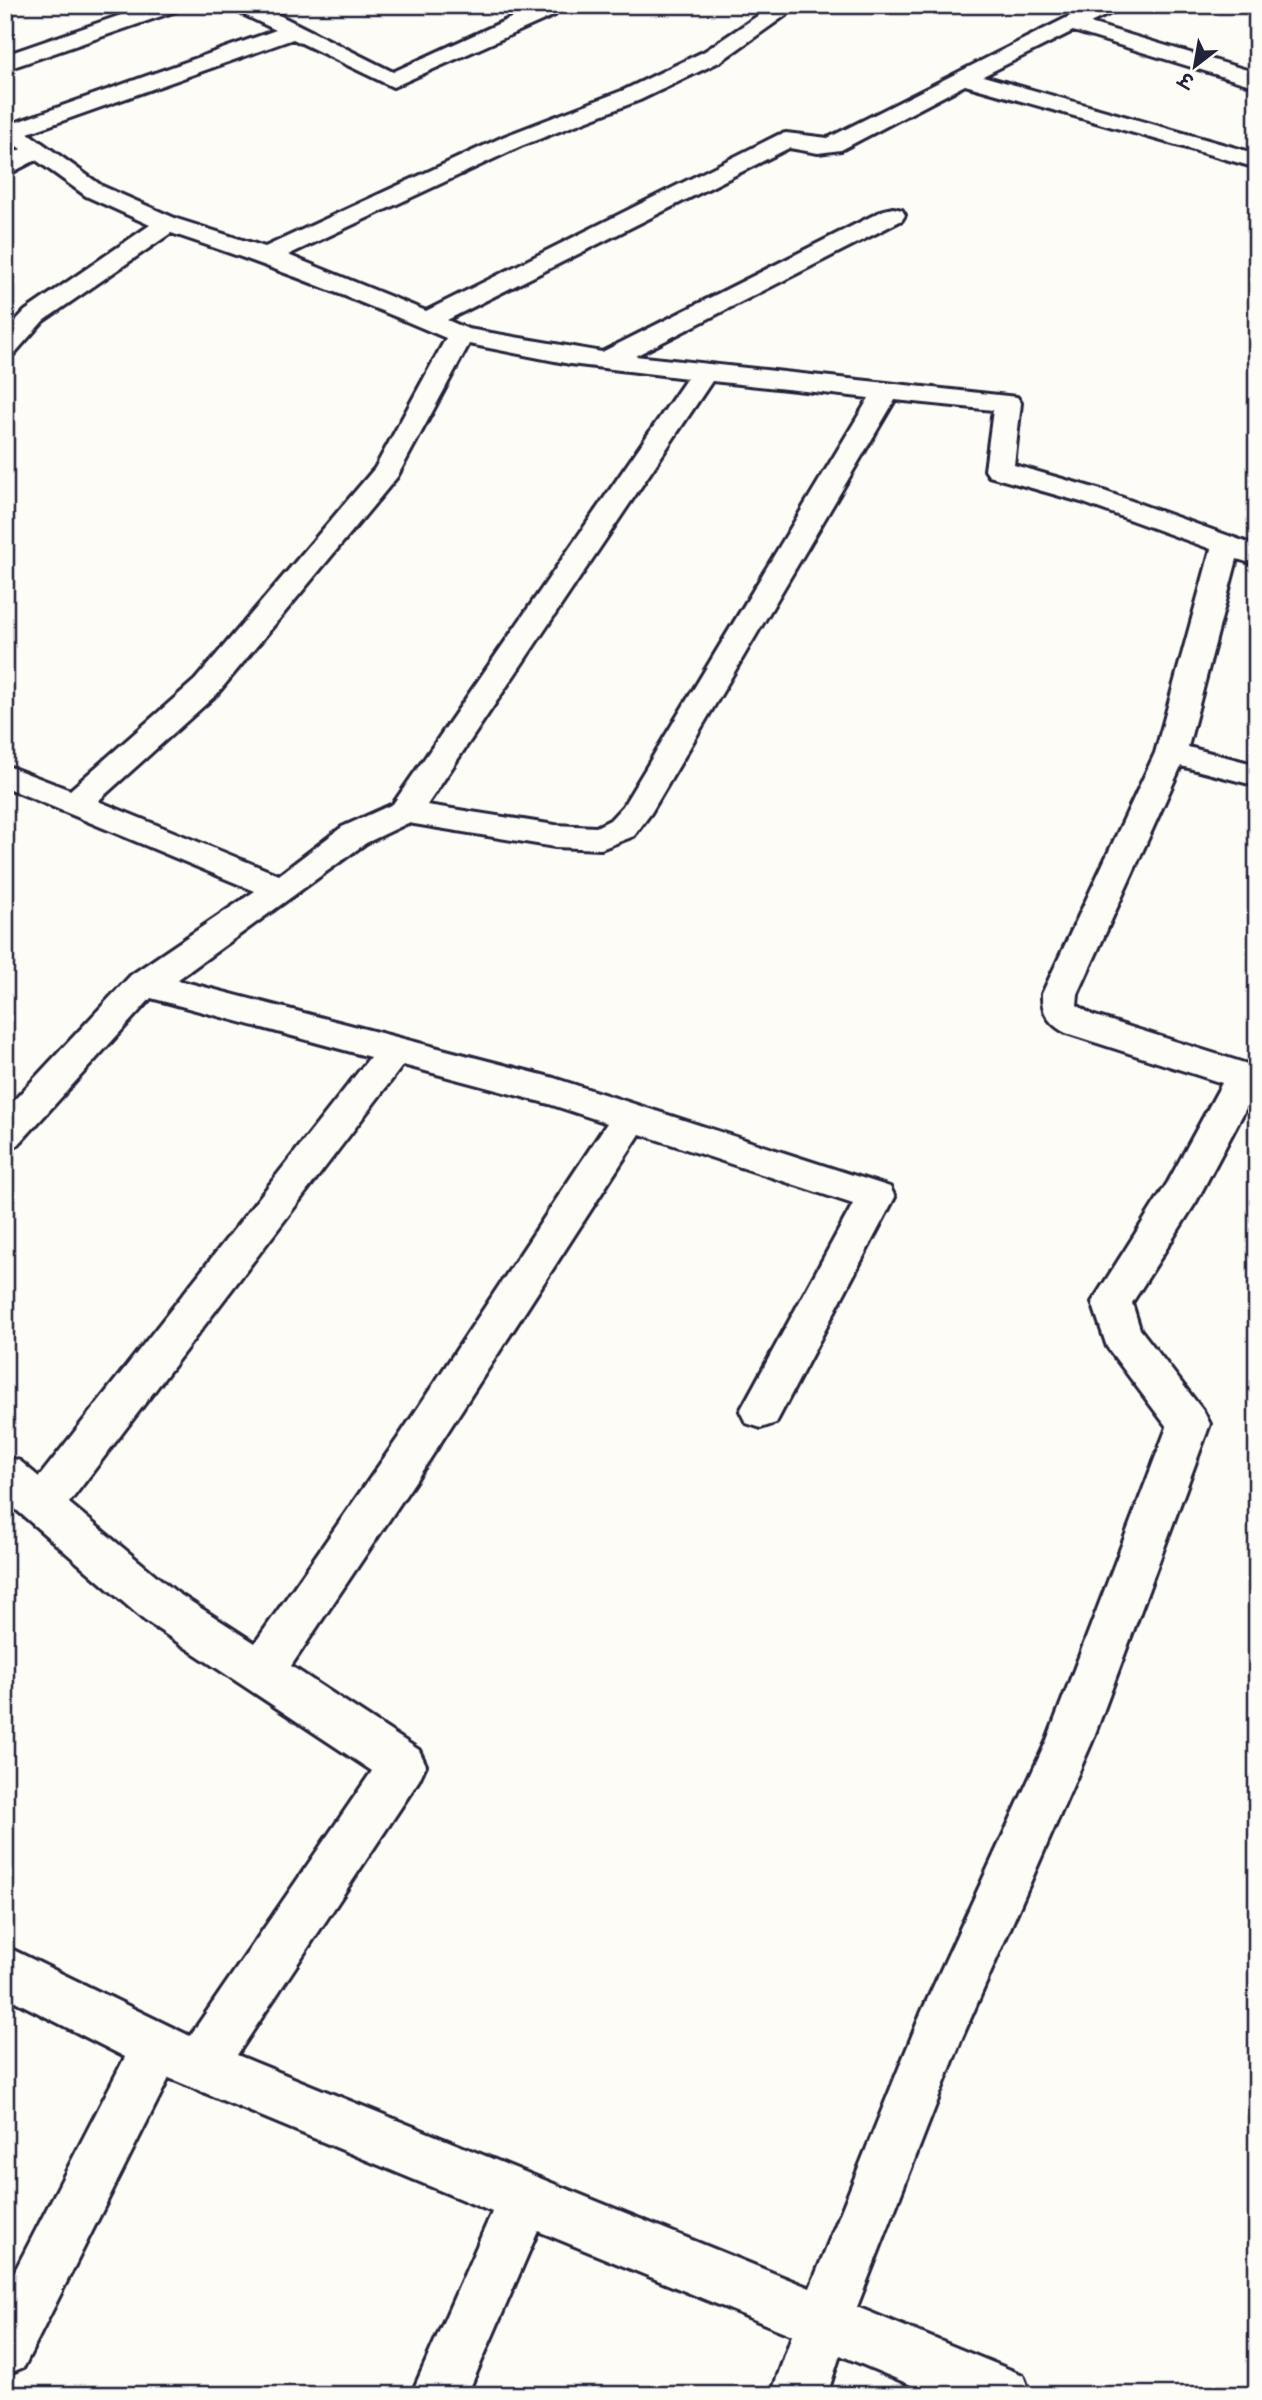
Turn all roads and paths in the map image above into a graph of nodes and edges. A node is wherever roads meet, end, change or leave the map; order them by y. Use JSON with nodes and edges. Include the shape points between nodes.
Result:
{"nodes":[{"id":1,"x":171,"y":5,"type":"edge"},
{"id":2,"x":242,"y":5,"type":"edge"},
{"id":3,"x":1105,"y":7,"type":"dead end"},
{"id":4,"x":547,"y":10,"type":"dead end"},
{"id":5,"x":782,"y":10,"type":"dead end"},
{"id":6,"x":1071,"y":24,"type":"junction"},
{"id":7,"x":294,"y":31,"type":"junction"},
{"id":8,"x":5,"y":63,"type":"edge"},
{"id":9,"x":963,"y":77,"type":"junction"},
{"id":10,"x":1257,"y":80,"type":"edge"},
{"id":11,"x":9,"y":129,"type":"edge"},
{"id":12,"x":37,"y":149,"type":"junction"},
{"id":13,"x":1257,"y":161,"type":"edge"},
{"id":14,"x":5,"y":169,"type":"edge"},
{"id":15,"x":893,"y":215,"type":"dead end"},
{"id":16,"x":168,"y":224,"type":"junction"},
{"id":17,"x":267,"y":256,"type":"junction"},
{"id":18,"x":427,"y":320,"type":"junction"},
{"id":19,"x":461,"y":335,"type":"junction"},
{"id":20,"x":5,"y":348,"type":"edge"},
{"id":21,"x":606,"y":360,"type":"junction"},
{"id":22,"x":704,"y":372,"type":"junction"},
{"id":23,"x":886,"y":392,"type":"junction"},
{"id":24,"x":1241,"y":551,"type":"edge"},
{"id":25,"x":1171,"y":753,"type":"junction"},
{"id":26,"x":5,"y":775,"type":"edge"},
{"id":27,"x":1257,"y":776,"type":"edge"},
{"id":28,"x":74,"y":804,"type":"junction"},
{"id":29,"x":405,"y":812,"type":"junction"},
{"id":30,"x":282,"y":889,"type":"junction"},
{"id":31,"x":144,"y":984,"type":"junction"},
{"id":32,"x":395,"y":1050,"type":"junction"},
{"id":33,"x":1250,"y":1079,"type":"edge"},
{"id":34,"x":632,"y":1117,"type":"junction"},
{"id":35,"x":5,"y":1135,"type":"edge"},
{"id":36,"x":761,"y":1411,"type":"dead end"},
{"id":37,"x":5,"y":1474,"type":"edge"},
{"id":38,"x":42,"y":1506,"type":"junction"},
{"id":39,"x":261,"y":1672,"type":"junction"},
{"id":40,"x":5,"y":1970,"type":"edge"},
{"id":41,"x":178,"y":2056,"type":"junction"},
{"id":42,"x":525,"y":2199,"type":"junction"},
{"id":43,"x":824,"y":2321,"type":"junction"},
{"id":44,"x":5,"y":2348,"type":"edge"},
{"id":45,"x":439,"y":2395,"type":"edge"},
{"id":46,"x":799,"y":2395,"type":"edge"},
{"id":47,"x":1003,"y":2395,"type":"edge"}],
"edges":[{"from":1,"to":8,"type":"street"},
{"from":2,"to":7,"type":"street"},
{"from":3,"to":6,"type":"street"},
{"from":4,"to":7,"type":"street","via":[[393,80]]},
{"from":5,"to":17,"type":"street","via":[[713,56],[632,95],[513,141]]},
{"from":6,"to":9,"type":"street"},
{"from":6,"to":10,"type":"street"},
{"from":7,"to":11,"type":"street"},
{"from":9,"to":13,"type":"street"},
{"from":9,"to":18,"type":"street","via":[[833,145],[786,140]]},
{"from":11,"to":12,"type":"street"},
{"from":12,"to":14,"type":"street"},
{"from":12,"to":16,"type":"street","via":[[94,191]]},
{"from":15,"to":21,"type":"street"},
{"from":16,"to":17,"type":"street"},
{"from":16,"to":20,"type":"street","via":[[34,316]]},
{"from":17,"to":18,"type":"street"},
{"from":18,"to":19,"type":"street"},
{"from":19,"to":21,"type":"street"},
{"from":19,"to":28,"type":"street","via":[[387,471],[206,687]]},
{"from":21,"to":22,"type":"street"},
{"from":22,"to":23,"type":"street"},
{"from":22,"to":29,"type":"street"},
{"from":23,"to":24,"type":"street","via":[[1007,403],[999,470],[1091,496]]},
{"from":23,"to":29,"type":"street","via":[[622,828],[601,838],[555,836]]},
{"from":24,"to":25,"type":"street"},
{"from":25,"to":27,"type":"street"},
{"from":25,"to":33,"type":"street","via":[[1060,993],[1059,1007],[1079,1024]]},
{"from":26,"to":28,"type":"street"},
{"from":28,"to":30,"type":"street"},
{"from":29,"to":30,"type":"street","via":[[354,835]]},
{"from":30,"to":31,"type":"street"},
{"from":31,"to":32,"type":"street"},
{"from":31,"to":35,"type":"street"},
{"from":32,"to":34,"type":"street"},
{"from":32,"to":38,"type":"street"},
{"from":33,"to":43,"type":"street","via":[[1112,1302],[1121,1335],[1189,1424],[1069,1742],[940,2029]]},
{"from":34,"to":36,"type":"street","via":[[876,1197]]},
{"from":34,"to":39,"type":"street"},
{"from":37,"to":38,"type":"street"},
{"from":38,"to":39,"type":"street","via":[[160,1606]]},
{"from":39,"to":41,"type":"street","via":[[403,1765]]},
{"from":40,"to":41,"type":"street"},
{"from":41,"to":42,"type":"street"},
{"from":41,"to":44,"type":"street"},
{"from":42,"to":43,"type":"street"},
{"from":42,"to":45,"type":"street"},
{"from":43,"to":46,"type":"street"},
{"from":43,"to":47,"type":"street"}]}
